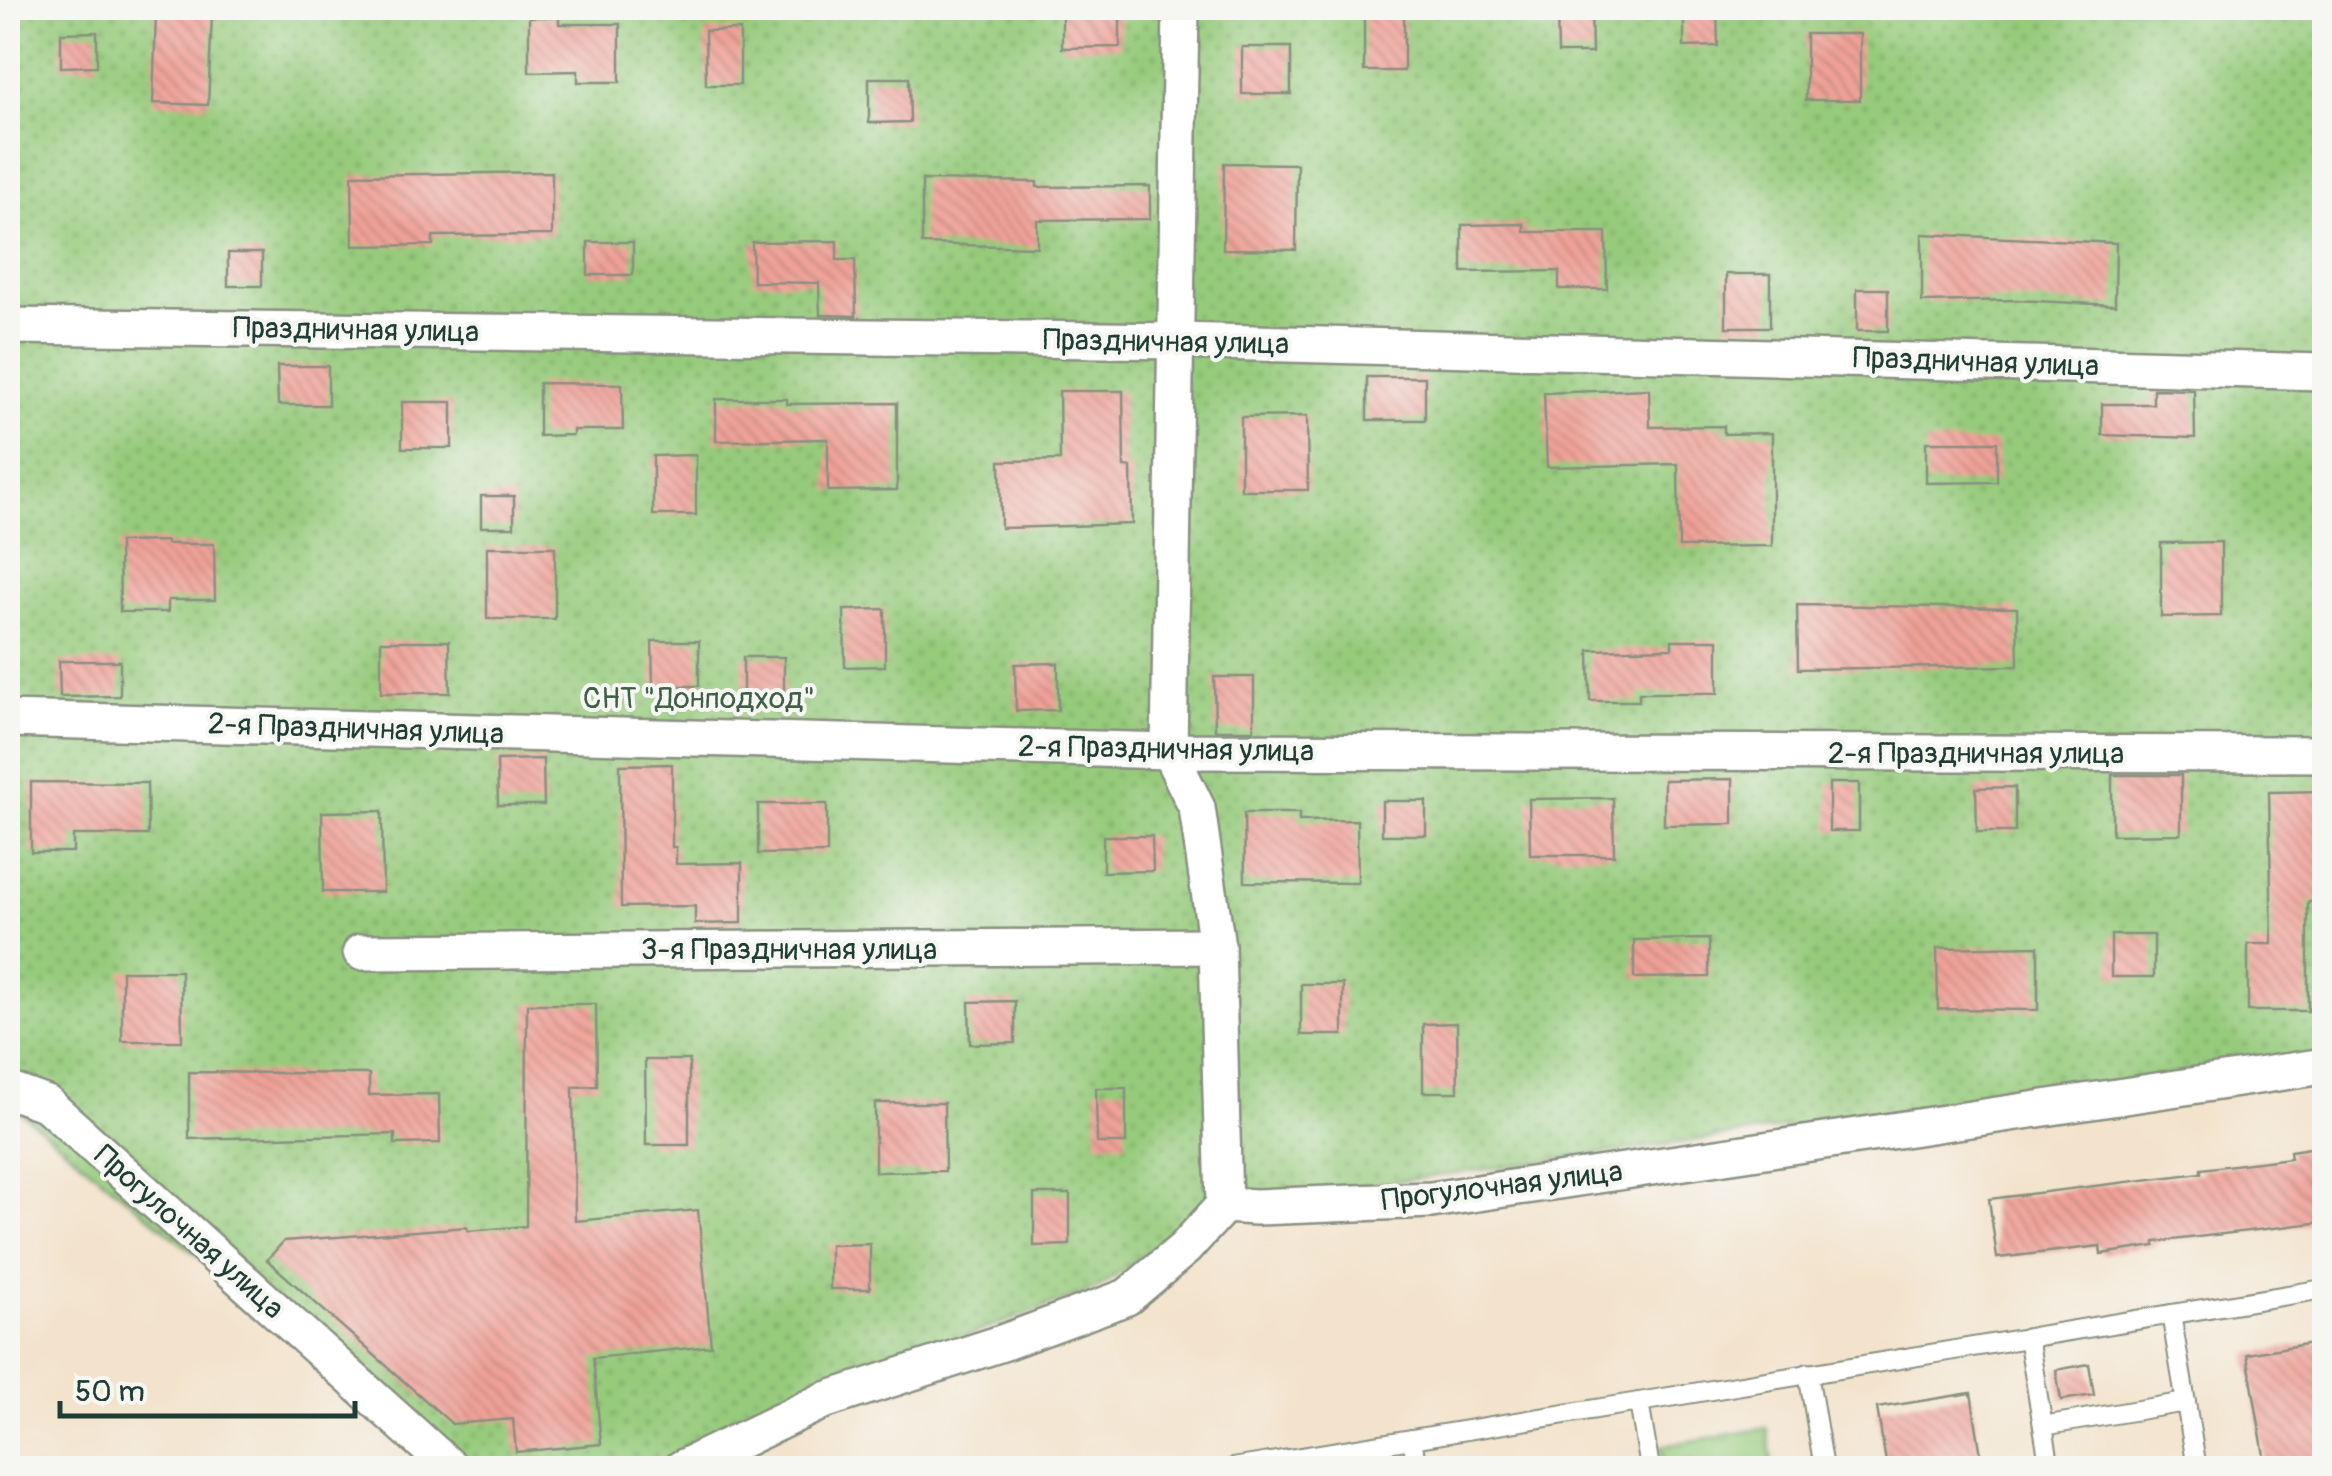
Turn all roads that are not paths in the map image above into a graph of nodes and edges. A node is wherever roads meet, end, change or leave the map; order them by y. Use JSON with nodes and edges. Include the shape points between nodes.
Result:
{"nodes":[{"id":1,"x":1180,"y":8,"type":"edge"},
{"id":2,"x":8,"y":326,"type":"edge"},
{"id":3,"x":1178,"y":341,"type":"junction"},
{"id":4,"x":2324,"y":372,"type":"edge"},
{"id":5,"x":8,"y":719,"type":"edge"},
{"id":6,"x":1169,"y":751,"type":"junction"},
{"id":7,"x":2324,"y":754,"type":"edge"},
{"id":8,"x":1217,"y":946,"type":"junction"},
{"id":9,"x":361,"y":952,"type":"dead end"},
{"id":10,"x":2324,"y":1066,"type":"edge"},
{"id":11,"x":8,"y":1090,"type":"edge"},
{"id":12,"x":1224,"y":1205,"type":"junction"},
{"id":13,"x":2324,"y":1288,"type":"edge"},
{"id":14,"x":2172,"y":1314,"type":"junction"},
{"id":15,"x":2028,"y":1337,"type":"junction"},
{"id":16,"x":1808,"y":1374,"type":"junction"},
{"id":17,"x":1639,"y":1402,"type":"junction"},
{"id":18,"x":2186,"y":1402,"type":"junction"},
{"id":19,"x":2043,"y":1426,"type":"junction"},
{"id":20,"x":1412,"y":1439,"type":"junction"},
{"id":21,"x":451,"y":1468,"type":"edge"},
{"id":22,"x":682,"y":1468,"type":"edge"},
{"id":23,"x":1233,"y":1468,"type":"edge"},
{"id":24,"x":1417,"y":1468,"type":"edge"},
{"id":25,"x":1650,"y":1468,"type":"edge"},
{"id":26,"x":1824,"y":1468,"type":"edge"},
{"id":27,"x":2050,"y":1468,"type":"edge"},
{"id":28,"x":2197,"y":1468,"type":"edge"}],
"edges":[{"from":1,"to":3,"type":"street"},
{"from":2,"to":3,"type":"street","name":"Праздничная улица"},
{"from":3,"to":4,"type":"street","name":"Праздничная улица"},
{"from":3,"to":6,"type":"street"},
{"from":5,"to":6,"type":"street","name":"2-я Праздничная улица"},
{"from":6,"to":7,"type":"street","name":"2-я Праздничная улица"},
{"from":6,"to":8,"type":"street","via":[[1198,808]]},
{"from":8,"to":9,"type":"street","name":"3-я Праздничная улица"},
{"from":8,"to":12,"type":"street"},
{"from":10,"to":12,"type":"street","name":"Прогулочная улица","via":[[1431,1200]]},
{"from":11,"to":21,"type":"street","name":"Прогулочная улица","via":[[47,1104]]},
{"from":12,"to":22,"type":"street","via":[[1186,1248],[1127,1297],[822,1401]]},
{"from":13,"to":14,"type":"lane"},
{"from":14,"to":15,"type":"lane"},
{"from":14,"to":18,"type":"lane"},
{"from":15,"to":16,"type":"lane"},
{"from":15,"to":19,"type":"lane"},
{"from":16,"to":17,"type":"lane"},
{"from":16,"to":26,"type":"lane"},
{"from":17,"to":20,"type":"lane"},
{"from":17,"to":25,"type":"lane"},
{"from":18,"to":19,"type":"lane"},
{"from":18,"to":28,"type":"lane"},
{"from":19,"to":27,"type":"lane"},
{"from":20,"to":23,"type":"lane"},
{"from":20,"to":24,"type":"lane"}]}
